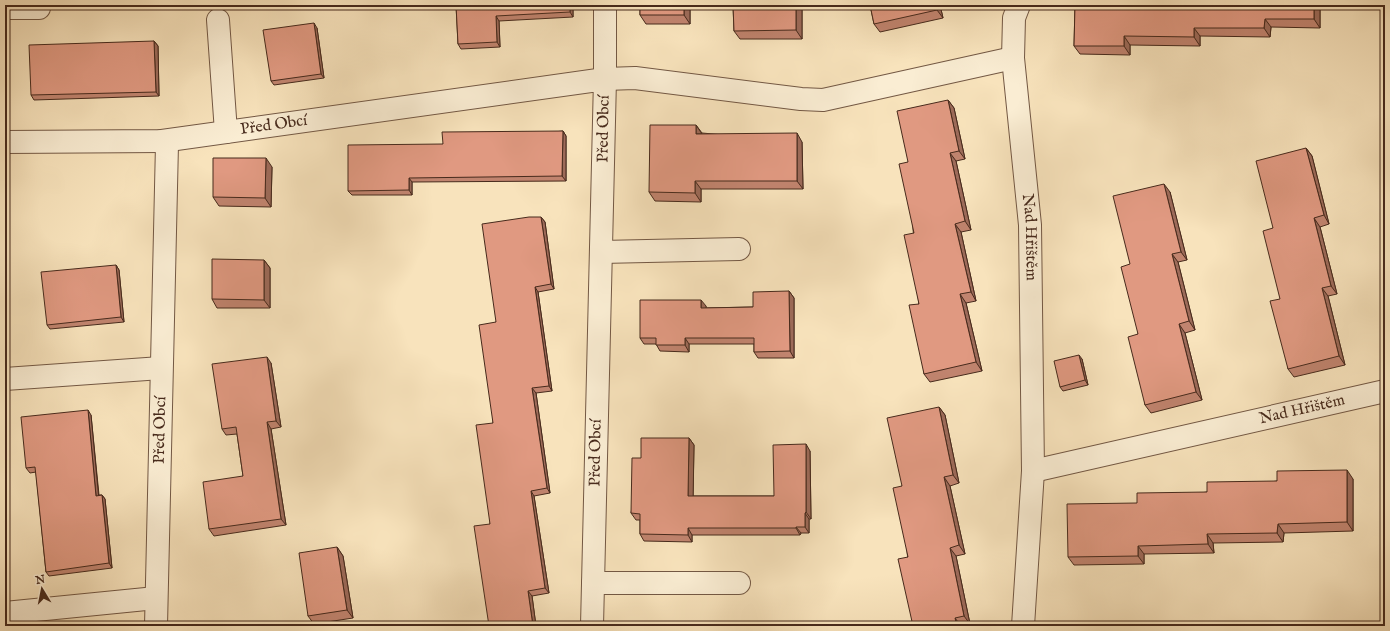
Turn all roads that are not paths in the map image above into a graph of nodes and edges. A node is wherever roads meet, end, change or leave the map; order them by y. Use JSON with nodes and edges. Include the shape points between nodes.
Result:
{"nodes":[{"id":1,"x":605,"y":5,"type":"edge"},
{"id":2,"x":1019,"y":5,"type":"edge"},
{"id":3,"x":5,"y":8,"type":"edge"},
{"id":4,"x":39,"y":8,"type":"dead end"},
{"id":5,"x":218,"y":20,"type":"dead end"},
{"id":6,"x":1013,"y":58,"type":"junction"},
{"id":7,"x":605,"y":79,"type":"junction"},
{"id":8,"x":226,"y":132,"type":"junction"},
{"id":9,"x":162,"y":141,"type":"junction"},
{"id":10,"x":5,"y":142,"type":"edge"},
{"id":11,"x":739,"y":250,"type":"dead end"},
{"id":12,"x":601,"y":252,"type":"junction"},
{"id":13,"x":161,"y":368,"type":"junction"},
{"id":14,"x":5,"y":379,"type":"edge"},
{"id":15,"x":1385,"y":391,"type":"edge"},
{"id":16,"x":1033,"y":472,"type":"junction"},
{"id":17,"x":593,"y":583,"type":"junction"},
{"id":18,"x":739,"y":583,"type":"dead end"},
{"id":19,"x":156,"y":598,"type":"junction"},
{"id":20,"x":5,"y":612,"type":"edge"},
{"id":21,"x":156,"y":626,"type":"edge"},
{"id":22,"x":592,"y":626,"type":"edge"},
{"id":23,"x":1023,"y":626,"type":"edge"}],
"edges":[{"from":1,"to":7,"type":"street"},
{"from":2,"to":6,"type":"street","name":"Nad Hřištěm","via":[[1014,18]]},
{"from":3,"to":4,"type":"street"},
{"from":5,"to":8,"type":"street"},
{"from":6,"to":7,"type":"street","via":[[823,100],[635,78]]},
{"from":6,"to":16,"type":"street","name":"Nad Hřištěm","via":[[1030,225]]},
{"from":7,"to":8,"type":"street","name":"Před Obcí"},
{"from":7,"to":12,"type":"street","name":"Před Obcí"},
{"from":8,"to":9,"type":"street","name":"Před Obcí"},
{"from":9,"to":10,"type":"street","name":"Před Obcí"},
{"from":9,"to":13,"type":"street","name":"Před Obcí","via":[[167,144]]},
{"from":11,"to":12,"type":"street"},
{"from":12,"to":17,"type":"street","name":"Před Obcí"},
{"from":13,"to":14,"type":"street"},
{"from":13,"to":19,"type":"street","name":"Před Obcí"},
{"from":15,"to":16,"type":"street","name":"Nad Hřištěm"},
{"from":16,"to":23,"type":"street","name":"Nad Hřištěm"},
{"from":17,"to":18,"type":"street"},
{"from":17,"to":22,"type":"street","name":"Před Obcí"},
{"from":19,"to":20,"type":"street"},
{"from":19,"to":21,"type":"street","name":"Před Obcí"}]}
